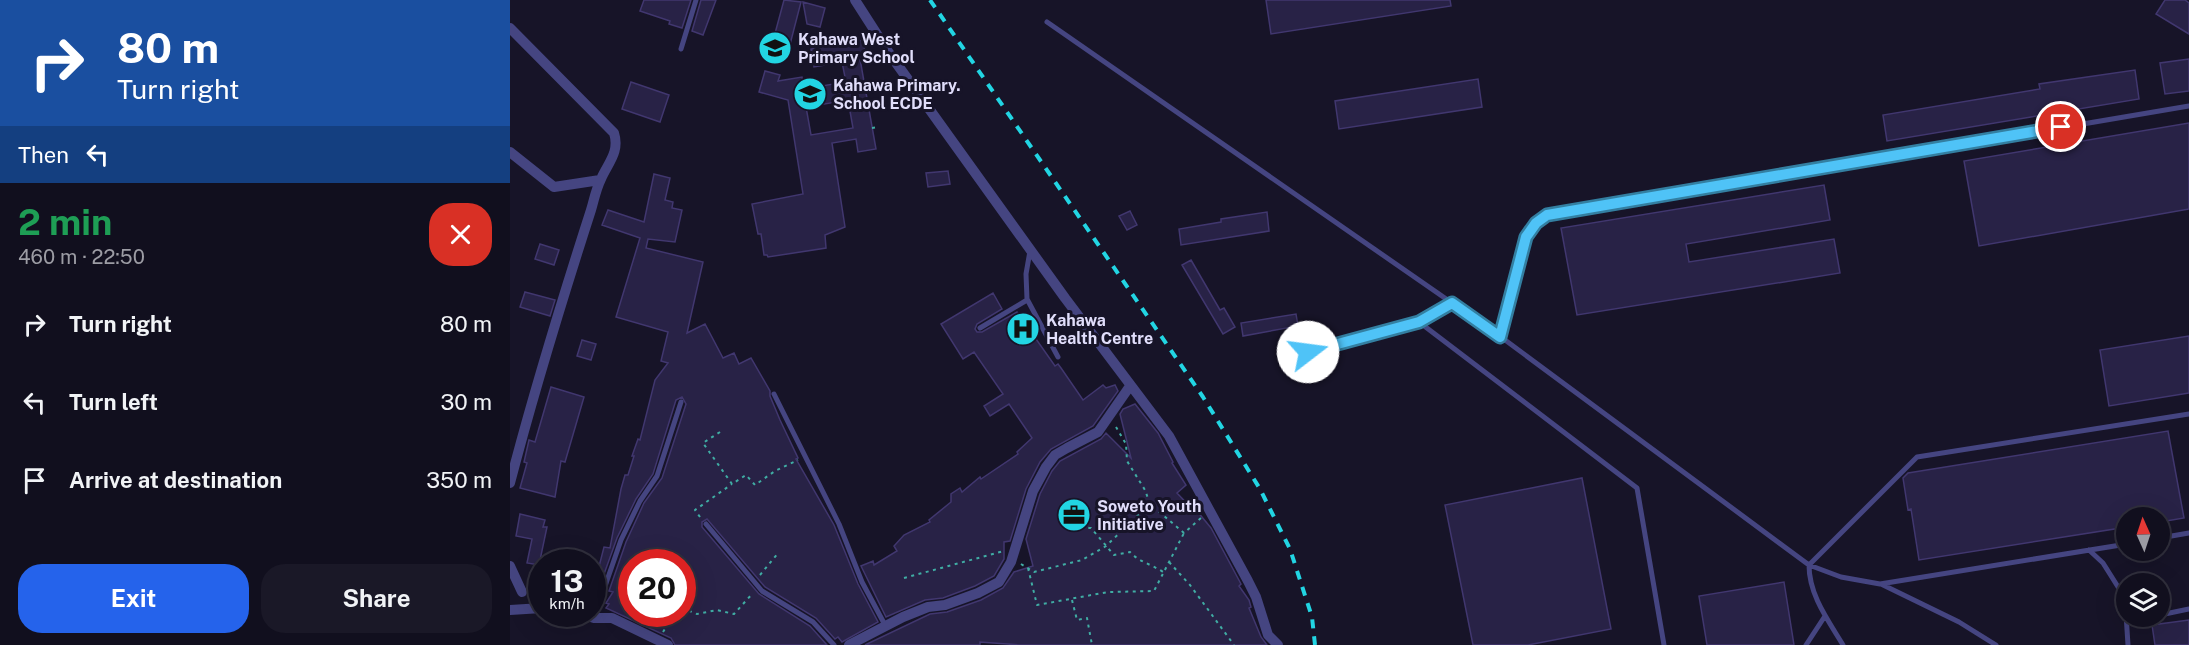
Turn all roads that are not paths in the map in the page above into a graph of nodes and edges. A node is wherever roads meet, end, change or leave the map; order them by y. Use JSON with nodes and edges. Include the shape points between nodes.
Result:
{"nodes":[{"id":1,"x":696,"y":0,"type":"edge"},
{"id":2,"x":855,"y":0,"type":"edge"},
{"id":3,"x":1047,"y":22,"type":"dead end"},
{"id":4,"x":510,"y":28,"type":"edge"},
{"id":5,"x":681,"y":49,"type":"dead end"},
{"id":6,"x":2189,"y":106,"type":"edge"},
{"id":7,"x":510,"y":152,"type":"edge"},
{"id":8,"x":600,"y":180,"type":"junction"},
{"id":9,"x":1031,"y":250,"type":"junction"},
{"id":10,"x":1027,"y":300,"type":"junction"},
{"id":11,"x":1452,"y":303,"type":"junction"},
{"id":12,"x":1419,"y":322,"type":"junction"},
{"id":13,"x":980,"y":328,"type":"dead end"},
{"id":14,"x":1500,"y":337,"type":"junction"},
{"id":15,"x":1058,"y":357,"type":"dead end"},
{"id":16,"x":1286,"y":358,"type":"dead end"},
{"id":17,"x":1130,"y":386,"type":"junction"},
{"id":18,"x":774,"y":394,"type":"dead end"},
{"id":19,"x":681,"y":402,"type":"dead end"},
{"id":20,"x":2189,"y":414,"type":"edge"},
{"id":21,"x":510,"y":483,"type":"edge"},
{"id":22,"x":706,"y":524,"type":"road end"},
{"id":23,"x":2189,"y":533,"type":"edge"},
{"id":24,"x":2170,"y":536,"type":"edge"},
{"id":25,"x":2116,"y":546,"type":"edge"},
{"id":26,"x":2089,"y":550,"type":"junction"},
{"id":27,"x":1809,"y":565,"type":"junction"},
{"id":28,"x":510,"y":566,"type":"edge"},
{"id":29,"x":510,"y":575,"type":"edge"},
{"id":30,"x":606,"y":583,"type":"edge"},
{"id":31,"x":1880,"y":584,"type":"junction"},
{"id":32,"x":2116,"y":584,"type":"edge"},
{"id":33,"x":522,"y":592,"type":"junction"},
{"id":34,"x":528,"y":608,"type":"edge"},
{"id":35,"x":510,"y":609,"type":"edge"},
{"id":36,"x":2189,"y":609,"type":"edge"},
{"id":37,"x":2170,"y":613,"type":"edge"},
{"id":38,"x":1825,"y":616,"type":"junction"},
{"id":39,"x":606,"y":618,"type":"edge"},
{"id":40,"x":886,"y":627,"type":"junction"},
{"id":41,"x":2127,"y":627,"type":"edge"},
{"id":42,"x":663,"y":643,"type":"edge"},
{"id":43,"x":834,"y":645,"type":"edge"},
{"id":44,"x":849,"y":645,"type":"edge"},
{"id":45,"x":1278,"y":645,"type":"edge"},
{"id":46,"x":1664,"y":645,"type":"edge"},
{"id":47,"x":1806,"y":645,"type":"edge"},
{"id":48,"x":1843,"y":645,"type":"edge"},
{"id":49,"x":1996,"y":645,"type":"edge"},
{"id":50,"x":2128,"y":645,"type":"edge"}],
"edges":[{"from":1,"to":5,"type":"lane"},
{"from":2,"to":9,"type":"street"},
{"from":3,"to":11,"type":"lane"},
{"from":4,"to":8,"type":"street","via":[[614,133],[615,153]]},
{"from":6,"to":14,"type":"lane","via":[[1547,215],[1526,237]]},
{"from":7,"to":8,"type":"street","via":[[554,187]]},
{"from":8,"to":21,"type":"street"},
{"from":9,"to":10,"type":"lane","via":[[1026,274]]},
{"from":9,"to":17,"type":"street"},
{"from":10,"to":13,"type":"lane"},
{"from":10,"to":15,"type":"lane"},
{"from":11,"to":12,"type":"lane"},
{"from":11,"to":14,"type":"lane"},
{"from":12,"to":16,"type":"lane"},
{"from":12,"to":46,"type":"lane","via":[[1637,488]]},
{"from":14,"to":27,"type":"lane"},
{"from":17,"to":40,"type":"street","via":[[1098,432],[1055,455],[1046,467],[1033,491],[1011,562],[994,586],[945,605],[928,607]]},
{"from":17,"to":45,"type":"street","via":[[1170,436],[1257,597],[1268,635]]},
{"from":18,"to":40,"type":"lane"},
{"from":19,"to":30,"type":"lane","via":[[657,476],[621,540]]},
{"from":20,"to":27,"type":"lane","via":[[1917,457]]},
{"from":22,"to":43,"type":"lane","via":[[757,584],[813,622]]},
{"from":23,"to":24,"type":"lane"},
{"from":25,"to":26,"type":"lane"},
{"from":26,"to":31,"type":"lane"},
{"from":26,"to":32,"type":"lane"},
{"from":27,"to":31,"type":"lane","via":[[1841,577]]},
{"from":27,"to":38,"type":"lane","via":[[1809,582]]},
{"from":28,"to":33,"type":"street"},
{"from":29,"to":33,"type":"street"},
{"from":31,"to":49,"type":"lane","via":[[1959,622]]},
{"from":33,"to":35,"type":"street"},
{"from":34,"to":35,"type":"street"},
{"from":36,"to":37,"type":"lane"},
{"from":38,"to":47,"type":"lane"},
{"from":38,"to":48,"type":"lane"},
{"from":39,"to":42,"type":"street"},
{"from":40,"to":44,"type":"street"},
{"from":41,"to":50,"type":"lane"}]}
